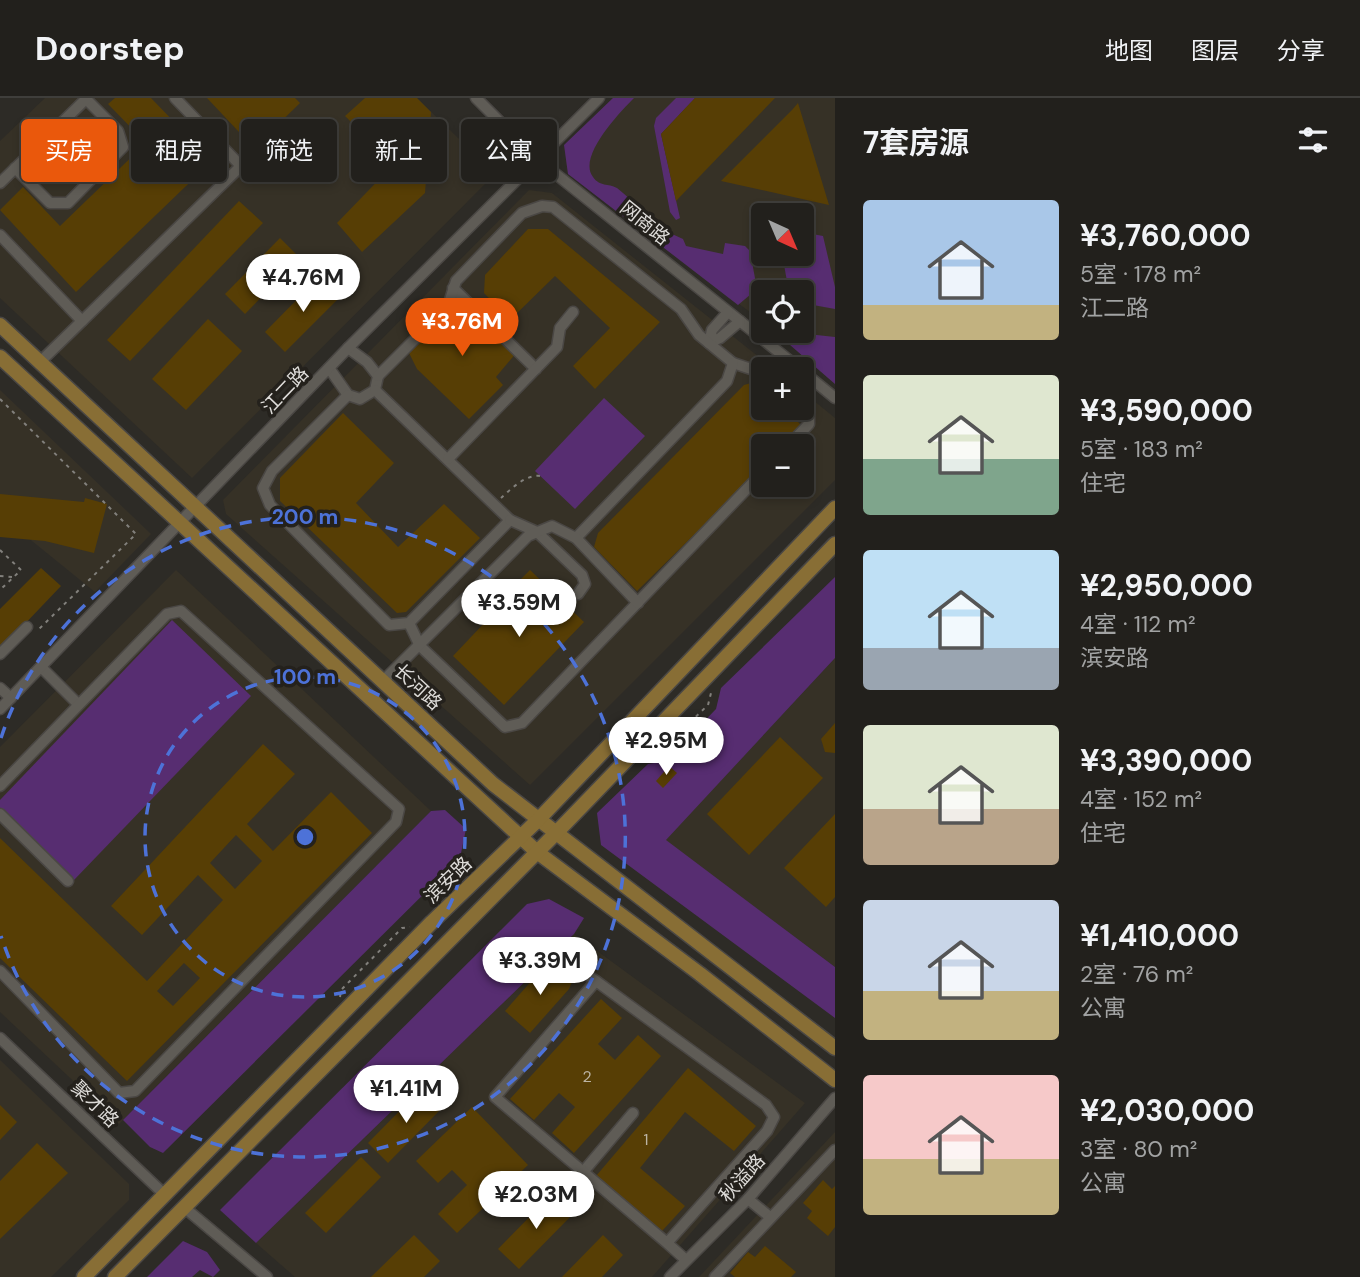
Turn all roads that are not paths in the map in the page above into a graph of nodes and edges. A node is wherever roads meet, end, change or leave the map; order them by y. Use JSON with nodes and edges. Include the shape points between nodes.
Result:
{"nodes":[{"id":1,"x":87,"y":98,"type":"edge"},
{"id":2,"x":175,"y":98,"type":"edge"},
{"id":3,"x":476,"y":98,"type":"edge"},
{"id":4,"x":599,"y":98,"type":"edge"},
{"id":5,"x":497,"y":119,"type":"edge"},
{"id":6,"x":557,"y":139,"type":"edge"},
{"id":7,"x":15,"y":168,"type":"junction"},
{"id":8,"x":557,"y":175,"type":"edge"},
{"id":9,"x":514,"y":182,"type":"edge"},
{"id":10,"x":0,"y":183,"type":"edge"},
{"id":11,"x":0,"y":235,"type":"edge"},
{"id":12,"x":453,"y":288,"type":"junction"},
{"id":13,"x":573,"y":312,"type":"dead end"},
{"id":14,"x":727,"y":312,"type":"junction"},
{"id":15,"x":82,"y":321,"type":"junction"},
{"id":16,"x":740,"y":321,"type":"junction"},
{"id":17,"x":0,"y":325,"type":"edge"},
{"id":18,"x":709,"y":343,"type":"junction"},
{"id":19,"x":348,"y":348,"type":"junction"},
{"id":20,"x":785,"y":357,"type":"edge"},
{"id":21,"x":0,"y":358,"type":"edge"},
{"id":22,"x":40,"y":362,"type":"junction"},
{"id":23,"x":733,"y":363,"type":"junction"},
{"id":24,"x":329,"y":368,"type":"junction"},
{"id":25,"x":536,"y":369,"type":"junction"},
{"id":26,"x":751,"y":369,"type":"edge"},
{"id":27,"x":378,"y":376,"type":"junction"},
{"id":28,"x":814,"y":381,"type":"edge"},
{"id":29,"x":375,"y":390,"type":"junction"},
{"id":30,"x":348,"y":395,"type":"junction"},
{"id":31,"x":835,"y":398,"type":"edge"},
{"id":32,"x":809,"y":420,"type":"edge"},
{"id":33,"x":799,"y":434,"type":"edge"},
{"id":34,"x":448,"y":459,"type":"junction"},
{"id":35,"x":751,"y":485,"type":"edge"},
{"id":36,"x":195,"y":506,"type":"junction"},
{"id":37,"x":835,"y":508,"type":"edge"},
{"id":38,"x":510,"y":520,"type":"junction"},
{"id":39,"x":182,"y":522,"type":"junction"},
{"id":40,"x":537,"y":532,"type":"junction"},
{"id":41,"x":576,"y":538,"type":"junction"},
{"id":42,"x":835,"y":544,"type":"edge"},
{"id":43,"x":578,"y":594,"type":"dead end"},
{"id":44,"x":638,"y":603,"type":"junction"},
{"id":45,"x":409,"y":623,"type":"junction"},
{"id":46,"x":27,"y":627,"type":"dead end"},
{"id":47,"x":420,"y":646,"type":"junction"},
{"id":48,"x":0,"y":654,"type":"edge"},
{"id":49,"x":41,"y":667,"type":"junction"},
{"id":50,"x":383,"y":681,"type":"junction"},
{"id":51,"x":0,"y":688,"type":"edge"},
{"id":52,"x":11,"y":698,"type":"junction"},
{"id":53,"x":77,"y":703,"type":"junction"},
{"id":54,"x":0,"y":709,"type":"edge"},
{"id":55,"x":0,"y":786,"type":"edge"},
{"id":56,"x":0,"y":814,"type":"edge"},
{"id":57,"x":538,"y":820,"type":"junction"},
{"id":58,"x":556,"y":833,"type":"junction"},
{"id":59,"x":520,"y":837,"type":"junction"},
{"id":60,"x":537,"y":852,"type":"junction"},
{"id":61,"x":68,"y":881,"type":"dead end"},
{"id":62,"x":560,"y":956,"type":"dead end"},
{"id":63,"x":0,"y":971,"type":"edge"},
{"id":64,"x":596,"y":981,"type":"junction"},
{"id":65,"x":0,"y":1038,"type":"edge"},
{"id":66,"x":835,"y":1048,"type":"edge"},
{"id":67,"x":835,"y":1080,"type":"edge"},
{"id":68,"x":835,"y":1098,"type":"edge"},
{"id":69,"x":633,"y":1113,"type":"dead end"},
{"id":70,"x":835,"y":1150,"type":"edge"},
{"id":71,"x":583,"y":1172,"type":"junction"},
{"id":72,"x":165,"y":1195,"type":"junction"},
{"id":73,"x":748,"y":1199,"type":"junction"},
{"id":74,"x":185,"y":1208,"type":"junction"},
{"id":75,"x":770,"y":1217,"type":"junction"},
{"id":76,"x":667,"y":1243,"type":"junction"},
{"id":77,"x":686,"y":1260,"type":"junction"},
{"id":78,"x":84,"y":1277,"type":"edge"},
{"id":79,"x":115,"y":1277,"type":"edge"},
{"id":80,"x":267,"y":1277,"type":"edge"},
{"id":81,"x":670,"y":1277,"type":"edge"},
{"id":82,"x":715,"y":1277,"type":"edge"}],
"edges":[{"from":1,"to":7,"type":"street"},
{"from":1,"to":7,"type":"street","via":[[118,131],[123,147],[68,203],[50,203]]},
{"from":2,"to":15,"type":"street","via":[[241,166]]},
{"from":3,"to":5,"type":"street","name":"网商路"},
{"from":4,"to":6,"type":"street","name":"江二路"},
{"from":7,"to":10,"type":"street"},
{"from":8,"to":14,"type":"street","name":"网商路"},
{"from":9,"to":19,"type":"street","name":"江二路"},
{"from":11,"to":15,"type":"street"},
{"from":12,"to":18,"type":"street","via":[[522,213],[542,206],[553,208],[681,309]]},
{"from":12,"to":25,"type":"street"},
{"from":12,"to":27,"type":"street","via":[[448,306]]},
{"from":13,"to":25,"type":"street","via":[[560,328],[557,347]]},
{"from":14,"to":16,"type":"street","name":"网商路"},
{"from":14,"to":18,"type":"street","via":[[712,330]]},
{"from":15,"to":22,"type":"street"},
{"from":16,"to":18,"type":"street"},
{"from":16,"to":20,"type":"street","name":"网商路"},
{"from":17,"to":22,"type":"main road","name":"长河路"},
{"from":18,"to":23,"type":"street"},
{"from":19,"to":24,"type":"street","name":"江二路"},
{"from":19,"to":27,"type":"street"},
{"from":21,"to":39,"type":"main road"},
{"from":22,"to":36,"type":"main road","name":"长河路"},
{"from":23,"to":26,"type":"street"},
{"from":23,"to":41,"type":"street","via":[[727,381]]},
{"from":24,"to":30,"type":"street"},
{"from":24,"to":36,"type":"street","name":"江二路"},
{"from":25,"to":34,"type":"street"},
{"from":27,"to":29,"type":"street"},
{"from":28,"to":31,"type":"street","name":"网商路"},
{"from":29,"to":30,"type":"street","via":[[360,399]]},
{"from":29,"to":34,"type":"street"},
{"from":30,"to":45,"type":"street","via":[[272,471],[263,488],[270,505],[389,625]]},
{"from":32,"to":33,"type":"street"},
{"from":34,"to":38,"type":"street"},
{"from":35,"to":44,"type":"street"},
{"from":36,"to":39,"type":"street","name":"江二路"},
{"from":36,"to":50,"type":"main road","name":"长河路"},
{"from":37,"to":57,"type":"main road","name":"滨安路"},
{"from":38,"to":40,"type":"street"},
{"from":38,"to":45,"type":"street"},
{"from":39,"to":49,"type":"street","name":"江二路"},
{"from":39,"to":59,"type":"main road"},
{"from":40,"to":41,"type":"street","via":[[552,526]]},
{"from":40,"to":43,"type":"street","via":[[582,575],[584,584]]},
{"from":40,"to":47,"type":"street","via":[[527,536]]},
{"from":41,"to":44,"type":"street"},
{"from":42,"to":58,"type":"main road"},
{"from":44,"to":47,"type":"street","via":[[522,723],[505,727]]},
{"from":45,"to":47,"type":"street"},
{"from":46,"to":48,"type":"street"},
{"from":47,"to":50,"type":"street"},
{"from":49,"to":52,"type":"street","name":"江二路"},
{"from":49,"to":53,"type":"street"},
{"from":50,"to":57,"type":"main road","name":"长河路"},
{"from":51,"to":52,"type":"street"},
{"from":52,"to":54,"type":"street","name":"江二路"},
{"from":53,"to":55,"type":"street"},
{"from":53,"to":63,"type":"street","via":[[167,614],[181,611],[399,809],[396,822],[135,1091],[120,1093]]},
{"from":56,"to":61,"type":"street"},
{"from":57,"to":58,"type":"main road","name":"长河路"},
{"from":57,"to":59,"type":"main road","name":"滨安路"},
{"from":58,"to":60,"type":"main road"},
{"from":58,"to":66,"type":"main road","name":"长河路"},
{"from":59,"to":60,"type":"main road"},
{"from":59,"to":72,"type":"main road","name":"滨安路"},
{"from":60,"to":67,"type":"main road"},
{"from":60,"to":74,"type":"main road"},
{"from":62,"to":64,"type":"street"},
{"from":64,"to":71,"type":"street","via":[[495,1097]]},
{"from":64,"to":76,"type":"street","via":[[766,1105],[774,1117]]},
{"from":65,"to":72,"type":"street","name":"聚才路"},
{"from":68,"to":73,"type":"street","name":"秋溢路"},
{"from":69,"to":71,"type":"street"},
{"from":70,"to":75,"type":"street"},
{"from":71,"to":76,"type":"street"},
{"from":72,"to":78,"type":"main road","name":"滨安路"},
{"from":73,"to":75,"type":"street"},
{"from":73,"to":77,"type":"street","name":"秋溢路"},
{"from":74,"to":79,"type":"main road"},
{"from":74,"to":80,"type":"street"},
{"from":75,"to":82,"type":"street"},
{"from":76,"to":77,"type":"street"},
{"from":77,"to":81,"type":"street","name":"秋溢路"}]}
